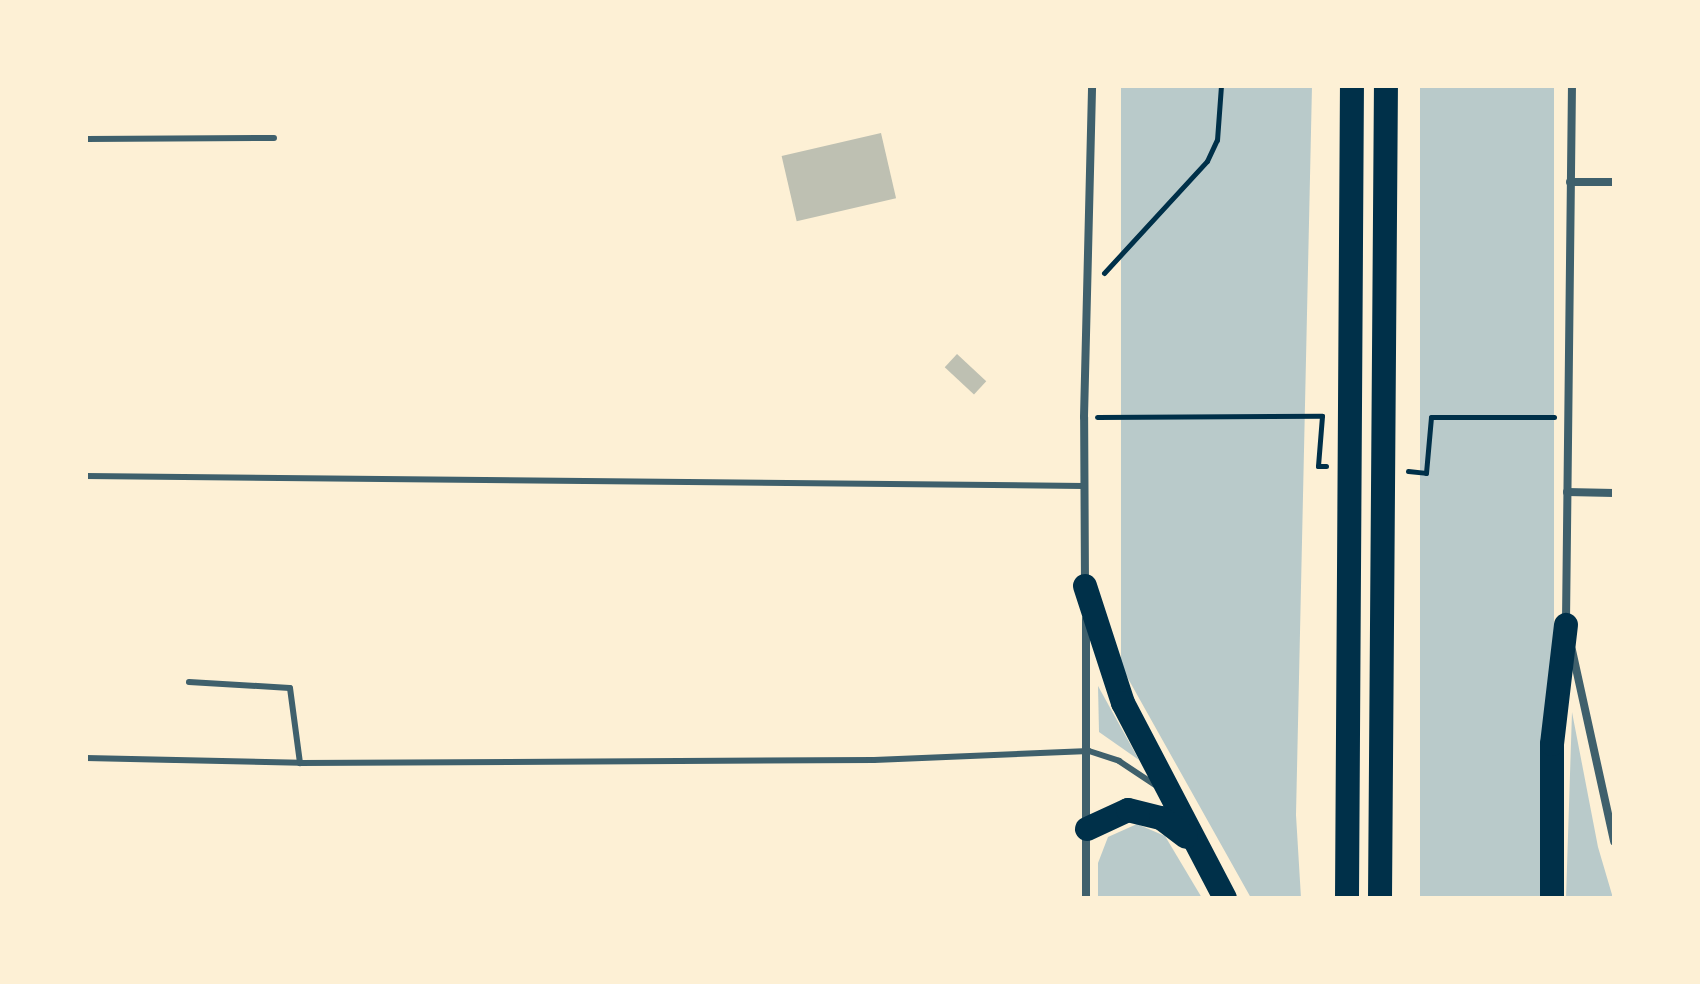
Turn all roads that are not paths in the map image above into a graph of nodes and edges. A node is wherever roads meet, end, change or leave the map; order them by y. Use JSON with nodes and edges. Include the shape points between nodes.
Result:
{"nodes":[{"id":1,"x":1092,"y":86,"type":"edge"},
{"id":2,"x":1352,"y":86,"type":"edge"},
{"id":3,"x":1386,"y":86,"type":"edge"},
{"id":4,"x":1572,"y":86,"type":"edge"},
{"id":5,"x":274,"y":138,"type":"dead end"},
{"id":6,"x":86,"y":139,"type":"edge"},
{"id":7,"x":1570,"y":182,"type":"junction"},
{"id":8,"x":1614,"y":182,"type":"edge"},
{"id":9,"x":86,"y":476,"type":"edge"},
{"id":10,"x":1084,"y":486,"type":"junction"},
{"id":11,"x":1567,"y":492,"type":"junction"},
{"id":12,"x":1614,"y":493,"type":"edge"},
{"id":13,"x":1085,"y":586,"type":"junction"},
{"id":14,"x":1566,"y":625,"type":"junction"},
{"id":15,"x":189,"y":682,"type":"dead end"},
{"id":16,"x":1089,"y":751,"type":"junction"},
{"id":17,"x":86,"y":758,"type":"edge"},
{"id":18,"x":300,"y":763,"type":"junction"},
{"id":19,"x":1175,"y":809,"type":"junction"},
{"id":20,"x":1087,"y":829,"type":"junction"},
{"id":21,"x":1614,"y":841,"type":"edge"},
{"id":22,"x":1194,"y":844,"type":"junction"},
{"id":23,"x":1086,"y":898,"type":"edge"},
{"id":24,"x":1225,"y":898,"type":"edge"},
{"id":25,"x":1347,"y":898,"type":"edge"},
{"id":26,"x":1380,"y":898,"type":"edge"},
{"id":27,"x":1552,"y":898,"type":"edge"}],
"edges":[{"from":1,"to":10,"type":"street"},
{"from":2,"to":25,"type":"highway"},
{"from":3,"to":26,"type":"highway"},
{"from":4,"to":7,"type":"street"},
{"from":5,"to":6,"type":"lane"},
{"from":7,"to":8,"type":"street"},
{"from":7,"to":11,"type":"street"},
{"from":9,"to":10,"type":"lane"},
{"from":10,"to":13,"type":"street"},
{"from":11,"to":12,"type":"street"},
{"from":11,"to":14,"type":"street"},
{"from":13,"to":16,"type":"street"},
{"from":13,"to":19,"type":"highway","via":[[1108,666]]},
{"from":14,"to":21,"type":"street"},
{"from":14,"to":27,"type":"highway","via":[[1552,744]]},
{"from":15,"to":18,"type":"lane","via":[[290,688]]},
{"from":16,"to":18,"type":"lane","via":[[874,760]]},
{"from":16,"to":19,"type":"lane","via":[[1137,772]]},
{"from":16,"to":20,"type":"street"},
{"from":17,"to":18,"type":"lane"},
{"from":19,"to":22,"type":"highway"},
{"from":20,"to":22,"type":"highway","via":[[1113,814],[1144,812],[1169,823]]},
{"from":20,"to":23,"type":"street"},
{"from":22,"to":24,"type":"highway"}]}
